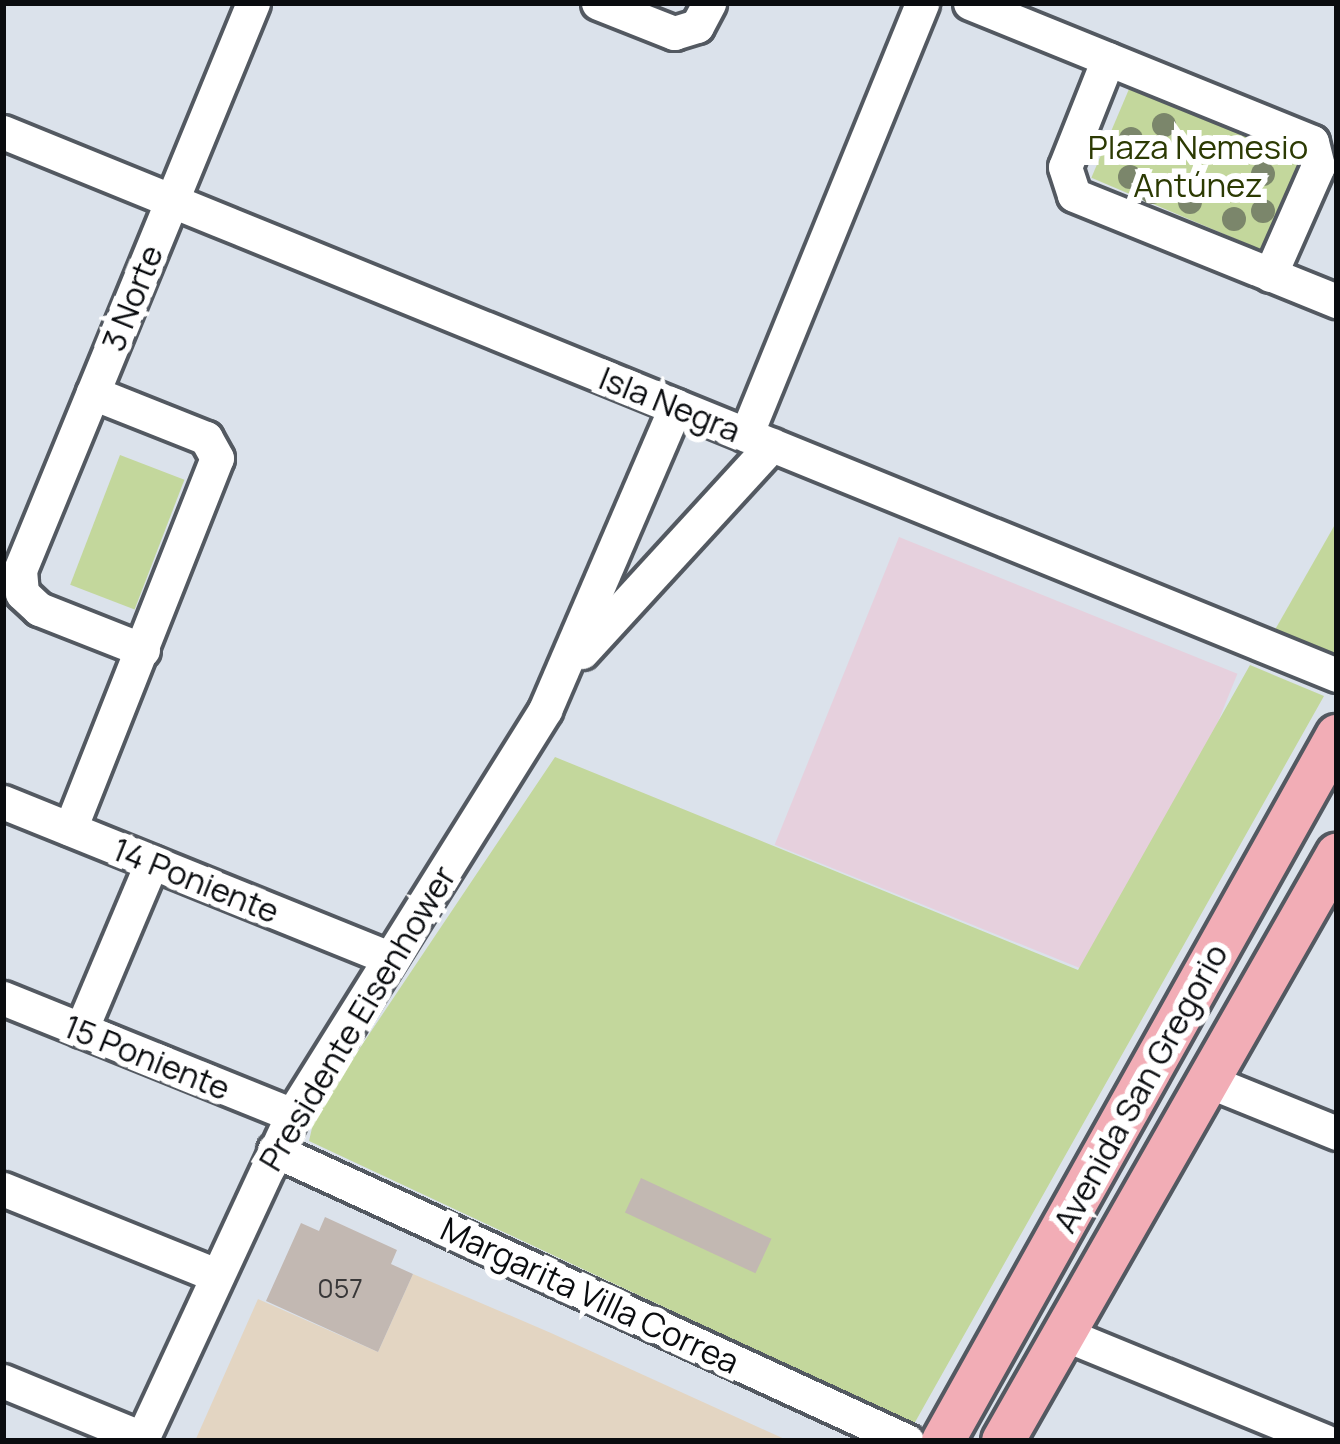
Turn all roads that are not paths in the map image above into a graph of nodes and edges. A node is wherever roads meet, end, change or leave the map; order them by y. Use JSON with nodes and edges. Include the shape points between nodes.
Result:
{"nodes":[{"id":1,"x":253,"y":3,"type":"edge"},
{"id":2,"x":598,"y":3,"type":"edge"},
{"id":3,"x":709,"y":3,"type":"edge"},
{"id":4,"x":922,"y":3,"type":"edge"},
{"id":5,"x":970,"y":3,"type":"edge"},
{"id":6,"x":1108,"y":59,"type":"junction"},
{"id":7,"x":3,"y":133,"type":"edge"},
{"id":8,"x":172,"y":201,"type":"junction"},
{"id":9,"x":1270,"y":275,"type":"junction"},
{"id":10,"x":1337,"y":301,"type":"edge"},
{"id":11,"x":93,"y":393,"type":"junction"},
{"id":12,"x":676,"y":406,"type":"junction"},
{"id":13,"x":759,"y":440,"type":"junction"},
{"id":14,"x":143,"y":650,"type":"junction"},
{"id":15,"x":565,"y":671,"type":"junction"},
{"id":16,"x":1337,"y":675,"type":"edge"},
{"id":17,"x":1332,"y":756,"type":"edge"},
{"id":18,"x":3,"y":802,"type":"edge"},
{"id":19,"x":70,"y":829,"type":"junction"},
{"id":20,"x":1337,"y":855,"type":"edge"},
{"id":21,"x":152,"y":862,"type":"junction"},
{"id":22,"x":389,"y":958,"type":"junction"},
{"id":23,"x":3,"y":998,"type":"edge"},
{"id":24,"x":81,"y":1030,"type":"junction"},
{"id":25,"x":1208,"y":1081,"type":"junction"},
{"id":26,"x":292,"y":1115,"type":"junction"},
{"id":27,"x":1337,"y":1133,"type":"edge"},
{"id":28,"x":274,"y":1150,"type":"junction"},
{"id":29,"x":3,"y":1189,"type":"edge"},
{"id":30,"x":217,"y":1275,"type":"junction"},
{"id":31,"x":1064,"y":1334,"type":"junction"},
{"id":32,"x":3,"y":1381,"type":"edge"},
{"id":33,"x":141,"y":1439,"type":"edge"},
{"id":34,"x":907,"y":1441,"type":"edge"},
{"id":35,"x":943,"y":1441,"type":"edge"},
{"id":36,"x":1003,"y":1441,"type":"edge"},
{"id":37,"x":1325,"y":1441,"type":"edge"}],
"edges":[{"from":1,"to":8,"type":"street","name":"3 Norte"},
{"from":2,"to":3,"type":"street","via":[[682,33]]},
{"from":4,"to":13,"type":"street","name":"Presidente Eisenhower"},
{"from":5,"to":6,"type":"street"},
{"from":6,"to":9,"type":"street","via":[[1065,167],[1068,187]]},
{"from":6,"to":9,"type":"street","via":[[1312,142],[1318,166]]},
{"from":7,"to":8,"type":"street","name":"Isla Negra"},
{"from":8,"to":11,"type":"street","name":"3 Norte"},
{"from":8,"to":12,"type":"street","name":"Isla Negra"},
{"from":9,"to":10,"type":"street"},
{"from":11,"to":14,"type":"street","name":"3 Norte","via":[[20,570],[22,593],[39,609]]},
{"from":11,"to":14,"type":"street","via":[[206,438],[218,458]]},
{"from":12,"to":13,"type":"street","name":"Isla Negra"},
{"from":12,"to":15,"type":"street","name":"Presidente Eisenhower"},
{"from":13,"to":15,"type":"street","name":"Presidente Eisenhower"},
{"from":13,"to":16,"type":"street","name":"Isla Negra"},
{"from":14,"to":19,"type":"street"},
{"from":15,"to":22,"type":"street","name":"Presidente Eisenhower"},
{"from":17,"to":35,"type":"main road","name":"Avenida San Gregorio"},
{"from":18,"to":19,"type":"street","name":"14 Poniente"},
{"from":19,"to":21,"type":"street","name":"14 Poniente"},
{"from":20,"to":25,"type":"main road","name":"Avenida San Gregorio"},
{"from":21,"to":22,"type":"street","name":"14 Poniente"},
{"from":21,"to":24,"type":"street"},
{"from":22,"to":26,"type":"street","name":"Presidente Eisenhower"},
{"from":23,"to":24,"type":"street","name":"15 Poniente"},
{"from":24,"to":26,"type":"street","name":"15 Poniente"},
{"from":25,"to":27,"type":"street"},
{"from":25,"to":31,"type":"main road","name":"Avenida San Gregorio"},
{"from":26,"to":28,"type":"street","name":"Presidente Eisenhower"},
{"from":28,"to":30,"type":"street","name":"Presidente Eisenhower"},
{"from":28,"to":34,"type":"street","name":"Margarita Villa Correa"},
{"from":29,"to":30,"type":"street"},
{"from":30,"to":33,"type":"street","name":"Presidente Eisenhower"},
{"from":31,"to":36,"type":"main road","name":"Avenida San Gregorio"},
{"from":31,"to":37,"type":"street"},
{"from":32,"to":33,"type":"street"}]}
